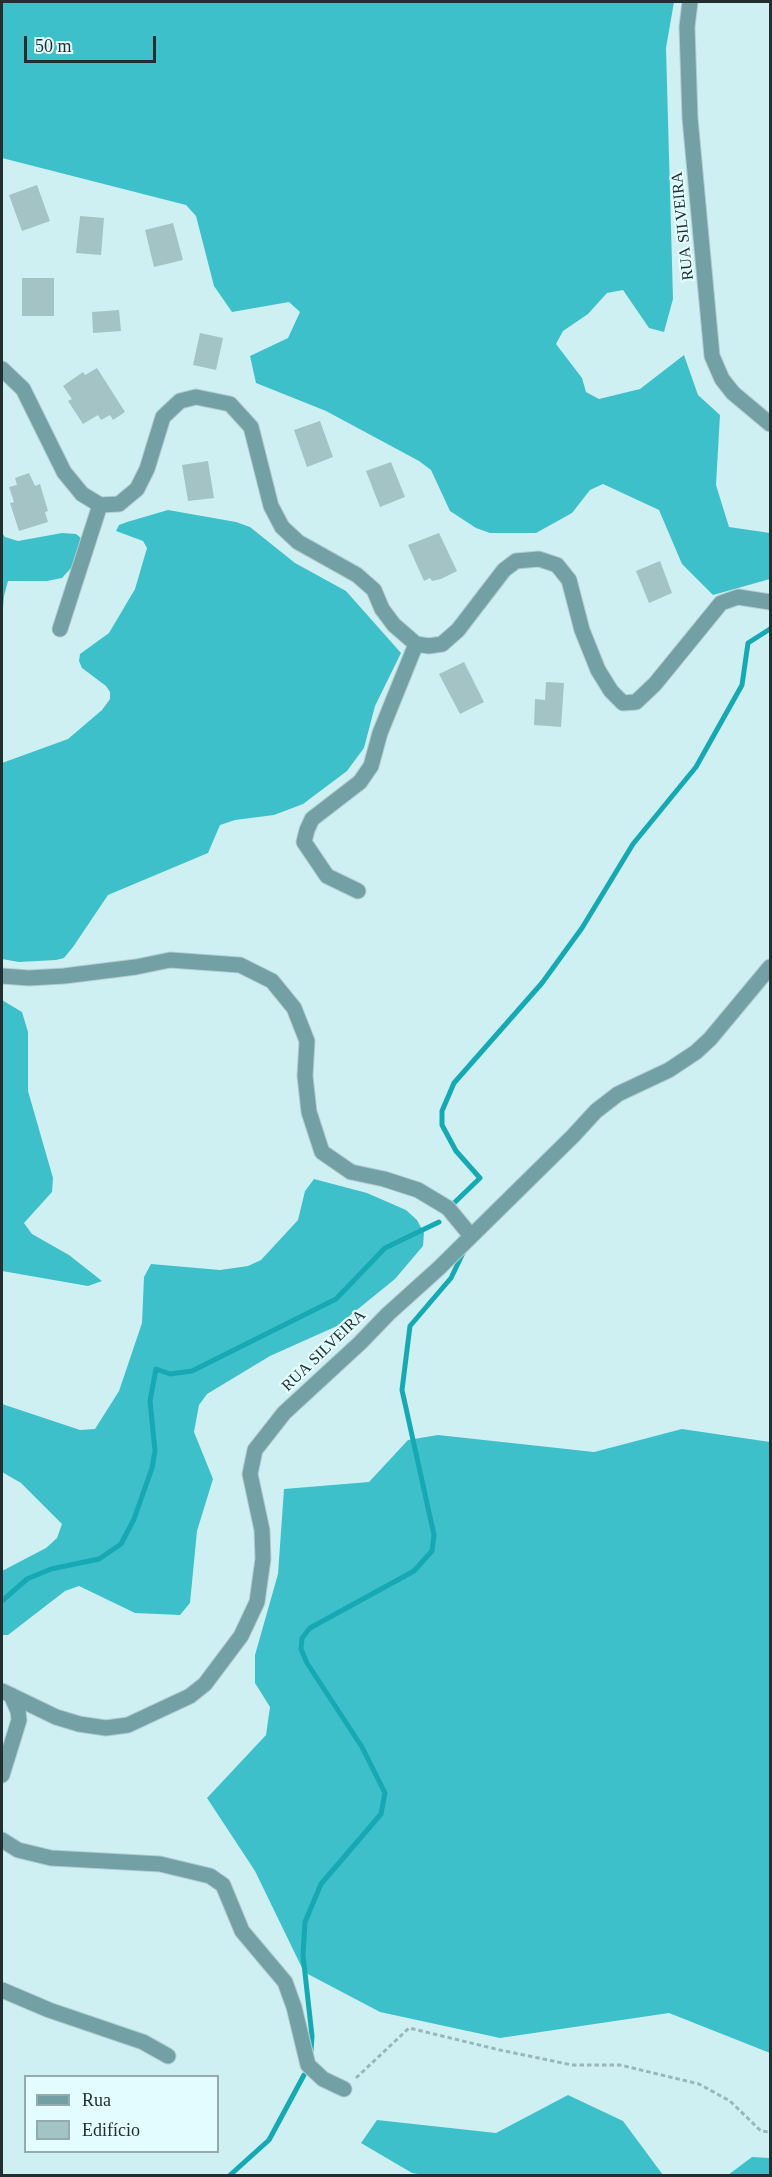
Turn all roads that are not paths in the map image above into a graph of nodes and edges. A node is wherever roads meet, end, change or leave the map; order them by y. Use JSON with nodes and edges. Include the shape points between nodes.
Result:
{"nodes":[{"id":1,"x":690,"y":2,"type":"edge"},
{"id":2,"x":2,"y":369,"type":"edge"},
{"id":3,"x":771,"y":424,"type":"edge"},
{"id":4,"x":100,"y":505,"type":"junction"},
{"id":5,"x":771,"y":602,"type":"edge"},
{"id":6,"x":60,"y":629,"type":"dead end"},
{"id":7,"x":416,"y":644,"type":"junction"},
{"id":8,"x":358,"y":891,"type":"dead end"},
{"id":9,"x":771,"y":967,"type":"edge"},
{"id":10,"x":2,"y":976,"type":"edge"},
{"id":11,"x":471,"y":1236,"type":"junction"},
{"id":12,"x":6,"y":1693,"type":"edge"},
{"id":13,"x":2,"y":1775,"type":"edge"},
{"id":14,"x":2,"y":1840,"type":"edge"},
{"id":15,"x":2,"y":1990,"type":"edge"},
{"id":16,"x":168,"y":2056,"type":"dead end"},
{"id":17,"x":344,"y":2089,"type":"road end"}],
"edges":[{"from":1,"to":3,"type":"street","name":"RUA SILVEIRA","via":[[690,118],[712,356],[733,393]]},
{"from":2,"to":4,"type":"street","via":[[23,389],[64,472],[82,494]]},
{"from":4,"to":6,"type":"street"},
{"from":4,"to":7,"type":"street","via":[[119,504],[137,489],[163,417],[180,402],[196,398],[230,404],[251,427],[271,506],[282,526],[298,542],[357,575],[374,591],[394,625]]},
{"from":5,"to":7,"type":"street","via":[[738,597],[721,603],[636,702],[623,703],[611,691],[582,630],[568,580],[557,565],[539,559],[516,561],[504,570],[458,630],[442,644]]},
{"from":7,"to":8,"type":"street","via":[[371,766],[360,782],[312,819],[304,842],[327,876]]},
{"from":9,"to":11,"type":"street","name":"RUA SILVEIRA","via":[[696,1052],[669,1070],[618,1094],[596,1111]]},
{"from":10,"to":11,"type":"street","via":[[64,976],[170,960],[240,965],[272,981],[294,1008],[307,1041],[309,1112],[322,1152],[351,1172],[418,1190],[448,1208]]},
{"from":11,"to":12,"type":"street","name":"RUA SILVEIRA","via":[[284,1413],[255,1450],[250,1474],[262,1530],[263,1559],[257,1602],[241,1636],[205,1684],[190,1696],[128,1725],[106,1728],[56,1716]]},
{"from":12,"to":13,"type":"street","via":[[18,1711],[19,1720]]},
{"from":14,"to":17,"type":"street","via":[[18,1850],[51,1858],[160,1864],[210,1876],[223,1885],[242,1931],[285,1983],[309,2065],[323,2079]]},
{"from":15,"to":16,"type":"street","via":[[143,2042]]}]}
